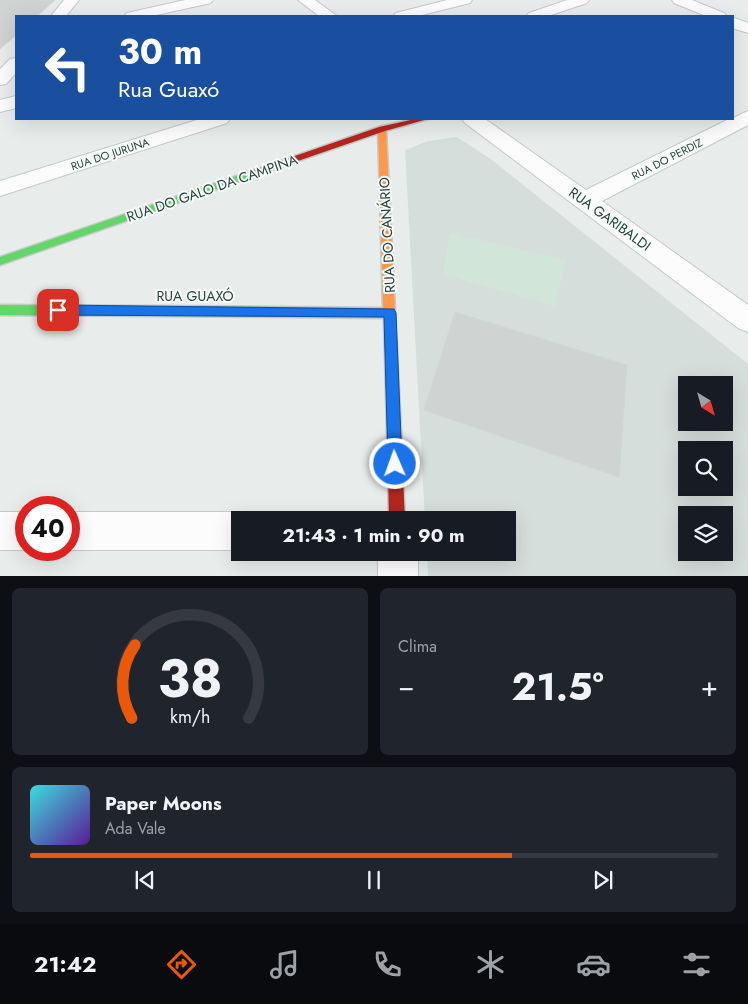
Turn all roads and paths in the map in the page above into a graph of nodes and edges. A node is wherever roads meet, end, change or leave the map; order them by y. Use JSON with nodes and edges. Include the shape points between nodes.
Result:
{"nodes":[{"id":1,"x":72,"y":0,"type":"edge"},
{"id":2,"x":206,"y":0,"type":"edge"},
{"id":3,"x":465,"y":0,"type":"edge"},
{"id":4,"x":582,"y":0,"type":"edge"},
{"id":5,"x":680,"y":0,"type":"edge"},
{"id":6,"x":313,"y":1,"type":"edge"},
{"id":7,"x":59,"y":15,"type":"edge"},
{"id":8,"x":137,"y":15,"type":"edge"},
{"id":9,"x":327,"y":15,"type":"edge"},
{"id":10,"x":405,"y":15,"type":"edge"},
{"id":11,"x":537,"y":15,"type":"edge"},
{"id":12,"x":717,"y":15,"type":"edge"},
{"id":13,"x":734,"y":23,"type":"edge"},
{"id":14,"x":748,"y":28,"type":"edge"},
{"id":15,"x":15,"y":64,"type":"edge"},
{"id":16,"x":0,"y":80,"type":"edge"},
{"id":17,"x":15,"y":102,"type":"edge"},
{"id":18,"x":0,"y":106,"type":"edge"},
{"id":19,"x":748,"y":117,"type":"edge"},
{"id":20,"x":217,"y":120,"type":"edge"},
{"id":21,"x":410,"y":120,"type":"edge"},
{"id":22,"x":472,"y":120,"type":"edge"},
{"id":23,"x":382,"y":130,"type":"junction"},
{"id":24,"x":0,"y":189,"type":"edge"},
{"id":25,"x":586,"y":200,"type":"junction"},
{"id":26,"x":0,"y":261,"type":"edge"},
{"id":27,"x":0,"y":310,"type":"edge"},
{"id":28,"x":390,"y":313,"type":"junction"},
{"id":29,"x":745,"y":314,"type":"edge"},
{"id":30,"x":397,"y":511,"type":"edge"},
{"id":31,"x":0,"y":531,"type":"edge"},
{"id":32,"x":15,"y":531,"type":"edge"},
{"id":33,"x":80,"y":531,"type":"edge"},
{"id":34,"x":231,"y":531,"type":"edge"},
{"id":35,"x":398,"y":561,"type":"edge"},
{"id":36,"x":398,"y":576,"type":"edge"}],
"edges":[{"from":1,"to":7,"type":"street"},
{"from":2,"to":8,"type":"street"},
{"from":3,"to":10,"type":"street"},
{"from":4,"to":11,"type":"street"},
{"from":5,"to":12,"type":"street"},
{"from":6,"to":9,"type":"street"},
{"from":13,"to":14,"type":"street"},
{"from":15,"to":16,"type":"street"},
{"from":17,"to":18,"type":"street"},
{"from":19,"to":25,"type":"street","name":"RUA DO PERDIZ"},
{"from":20,"to":24,"type":"street","name":"RUA DO JURUNA"},
{"from":21,"to":23,"type":"street","name":"RUA DO GALO DA CAMPINA"},
{"from":22,"to":25,"type":"street","name":"RUA GARIBALDI"},
{"from":23,"to":26,"type":"street","name":"RUA DO GALO DA CAMPINA"},
{"from":23,"to":28,"type":"street","name":"RUA DO CANÁRIO"},
{"from":25,"to":29,"type":"street","name":"RUA GARIBALDI"},
{"from":27,"to":28,"type":"street","name":"RUA GUAXÓ"},
{"from":28,"to":30,"type":"street","name":"RUA DO CANÁRIO"},
{"from":31,"to":32,"type":"street"},
{"from":33,"to":34,"type":"street"},
{"from":35,"to":36,"type":"street"}]}
